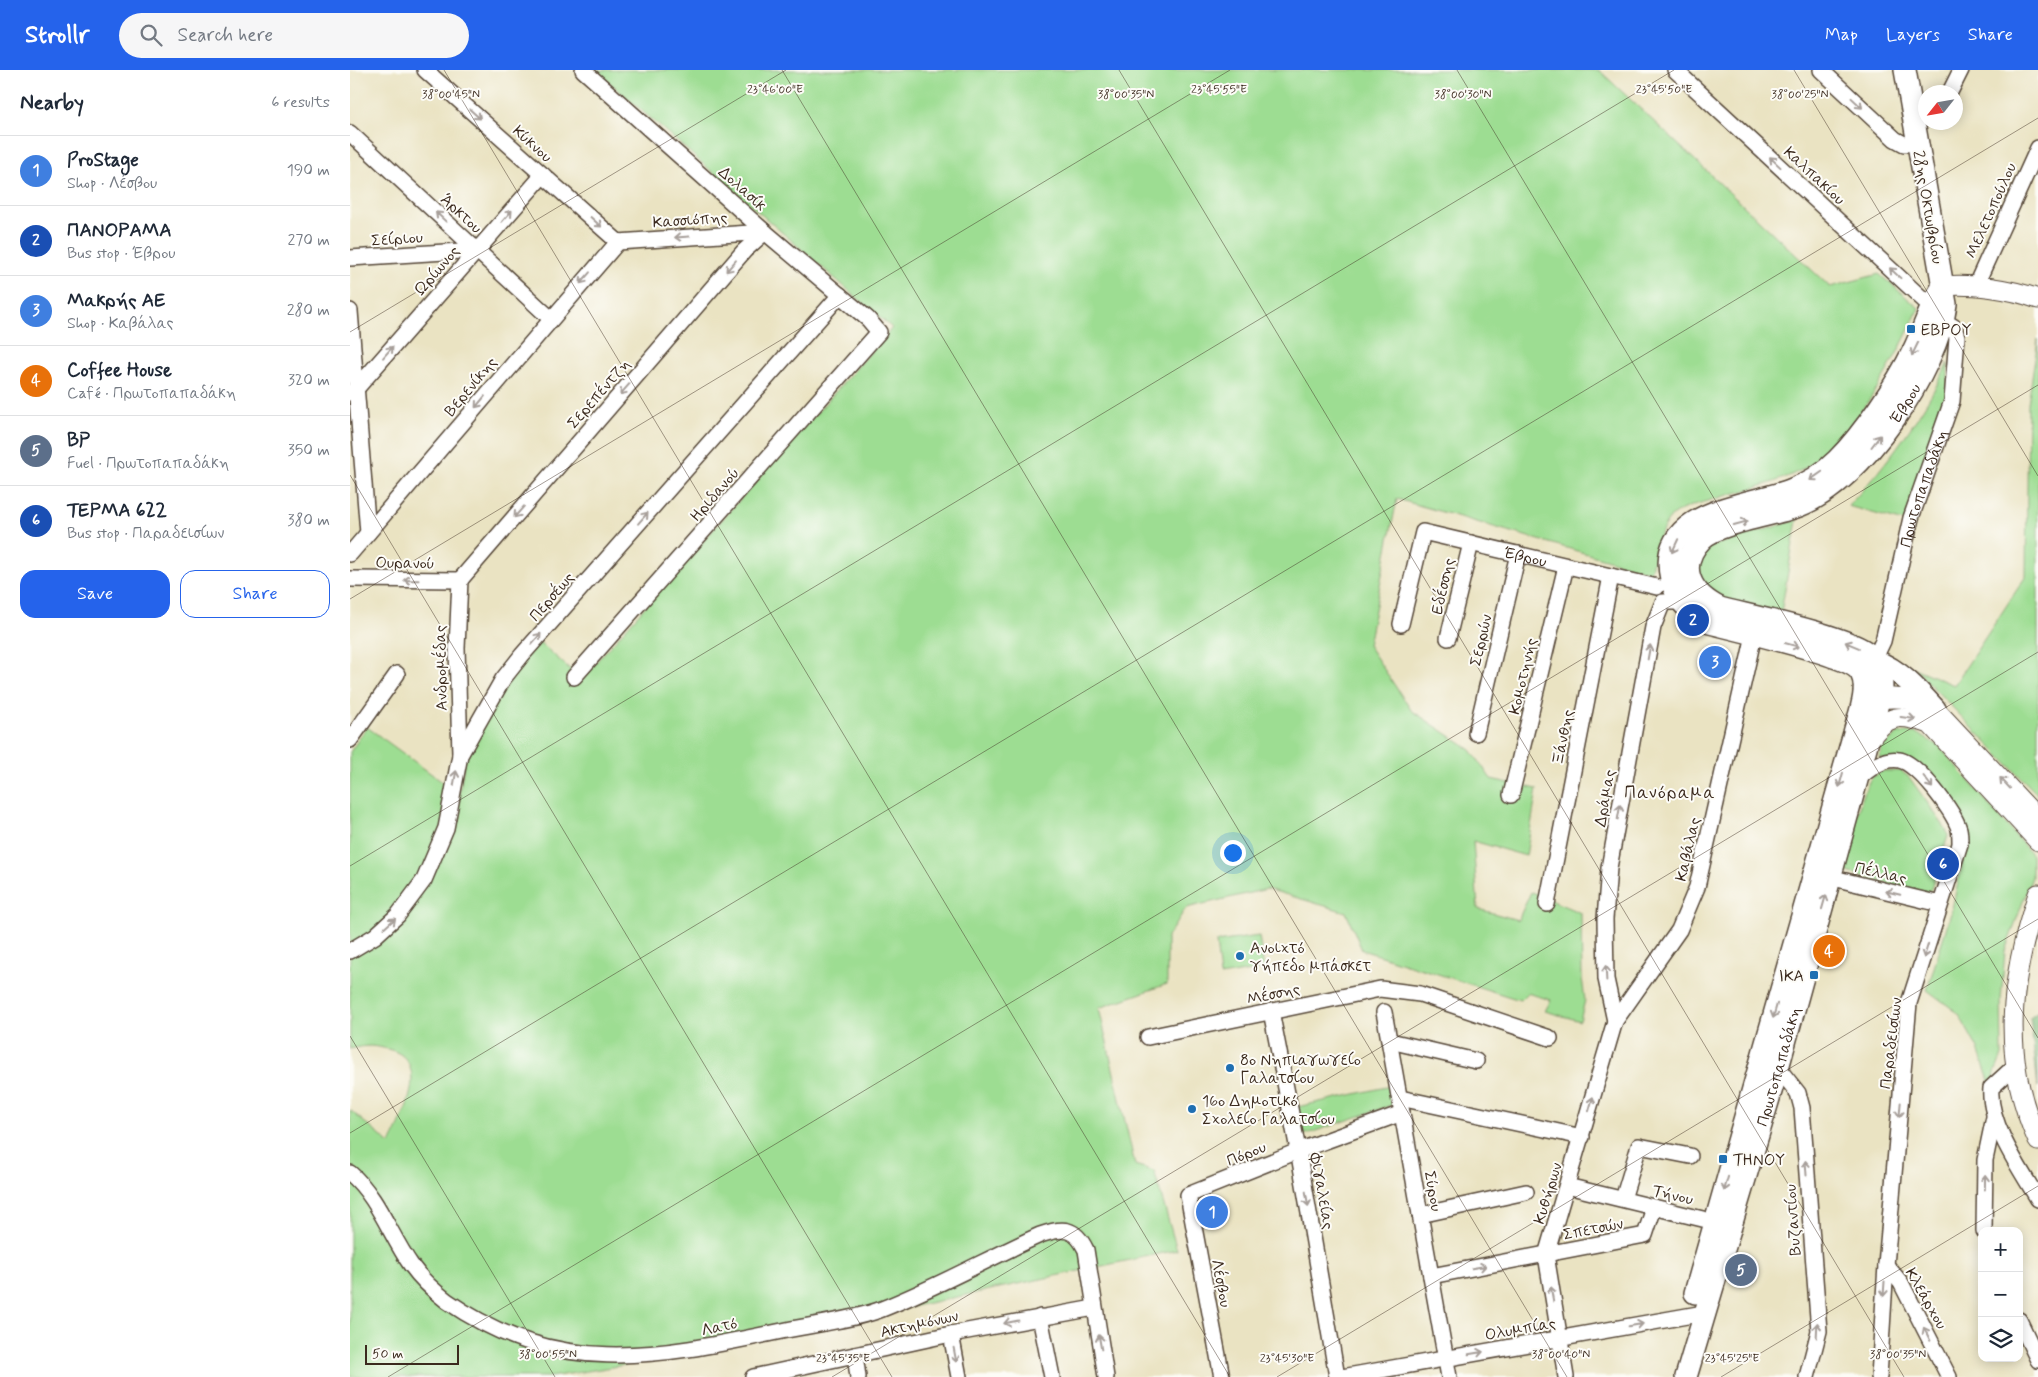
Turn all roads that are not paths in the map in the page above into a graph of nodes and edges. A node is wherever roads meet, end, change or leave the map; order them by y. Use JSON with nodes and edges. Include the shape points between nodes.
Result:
{"nodes":[{"id":1,"x":425,"y":70,"type":"edge"},
{"id":2,"x":583,"y":70,"type":"edge"},
{"id":3,"x":1675,"y":70,"type":"edge"},
{"id":4,"x":1821,"y":70,"type":"edge"},
{"id":5,"x":1905,"y":70,"type":"edge"},
{"id":6,"x":1961,"y":70,"type":"edge"},
{"id":7,"x":1954,"y":85,"type":"edge"},
{"id":8,"x":1918,"y":113,"type":"edge"},
{"id":9,"x":1919,"y":130,"type":"edge"},
{"id":10,"x":350,"y":133,"type":"edge"},
{"id":11,"x":1918,"y":143,"type":"junction"},
{"id":12,"x":2038,"y":148,"type":"edge"},
{"id":13,"x":543,"y":175,"type":"junction"},
{"id":14,"x":765,"y":232,"type":"junction"},
{"id":15,"x":618,"y":242,"type":"junction"},
{"id":16,"x":477,"y":250,"type":"junction"},
{"id":17,"x":350,"y":258,"type":"edge"},
{"id":18,"x":1974,"y":287,"type":"junction"},
{"id":19,"x":1943,"y":289,"type":"junction"},
{"id":20,"x":2032,"y":293,"type":"edge"},
{"id":21,"x":840,"y":295,"type":"junction"},
{"id":22,"x":350,"y":310,"type":"edge"},
{"id":23,"x":550,"y":318,"type":"junction"},
{"id":24,"x":1944,"y":321,"type":"junction"},
{"id":25,"x":879,"y":332,"type":"joint"},
{"id":26,"x":353,"y":391,"type":"edge"},
{"id":27,"x":368,"y":534,"type":"junction"},
{"id":28,"x":1470,"y":543,"type":"junction"},
{"id":29,"x":350,"y":554,"type":"edge"},
{"id":30,"x":1518,"y":554,"type":"junction"},
{"id":31,"x":1566,"y":566,"type":"junction"},
{"id":32,"x":1670,"y":569,"type":"junction"},
{"id":33,"x":1611,"y":576,"type":"junction"},
{"id":34,"x":350,"y":578,"type":"edge"},
{"id":35,"x":460,"y":580,"type":"junction"},
{"id":36,"x":1657,"y":587,"type":"junction"},
{"id":37,"x":1673,"y":602,"type":"junction"},
{"id":38,"x":1401,"y":624,"type":"dead end"},
{"id":39,"x":1754,"y":635,"type":"junction"},
{"id":40,"x":1448,"y":638,"type":"dead end"},
{"id":41,"x":1874,"y":660,"type":"junction"},
{"id":42,"x":398,"y":674,"type":"dead end"},
{"id":43,"x":574,"y":678,"type":"dead end"},
{"id":44,"x":1871,"y":700,"type":"junction"},
{"id":45,"x":1935,"y":709,"type":"junction"},
{"id":46,"x":1476,"y":733,"type":"dead end"},
{"id":47,"x":350,"y":740,"type":"edge"},
{"id":48,"x":1869,"y":740,"type":"junction"},
{"id":49,"x":460,"y":755,"type":"junction"},
{"id":50,"x":1858,"y":778,"type":"junction"},
{"id":51,"x":1512,"y":795,"type":"dead end"},
{"id":52,"x":2038,"y":819,"type":"edge"},
{"id":53,"x":2038,"y":841,"type":"edge"},
{"id":54,"x":1823,"y":876,"type":"junction"},
{"id":55,"x":2038,"y":894,"type":"edge"},
{"id":56,"x":1547,"y":904,"type":"dead end"},
{"id":57,"x":1940,"y":904,"type":"junction"},
{"id":58,"x":350,"y":951,"type":"edge"},
{"id":59,"x":1271,"y":1011,"type":"junction"},
{"id":60,"x":1384,"y":1012,"type":"dead end"},
{"id":61,"x":1615,"y":1021,"type":"junction"},
{"id":62,"x":1148,"y":1037,"type":"dead end"},
{"id":63,"x":1550,"y":1038,"type":"dead end"},
{"id":64,"x":1390,"y":1042,"type":"junction"},
{"id":65,"x":1476,"y":1061,"type":"dead end"},
{"id":66,"x":2015,"y":1066,"type":"junction"},
{"id":67,"x":1778,"y":1068,"type":"junction"},
{"id":68,"x":1401,"y":1106,"type":"junction"},
{"id":69,"x":1994,"y":1117,"type":"junction"},
{"id":70,"x":1582,"y":1137,"type":"junction"},
{"id":71,"x":2038,"y":1141,"type":"edge"},
{"id":72,"x":1298,"y":1151,"type":"junction"},
{"id":73,"x":1690,"y":1156,"type":"dead end"},
{"id":74,"x":350,"y":1172,"type":"edge"},
{"id":75,"x":1568,"y":1186,"type":"junction"},
{"id":76,"x":1526,"y":1192,"type":"dead end"},
{"id":77,"x":1188,"y":1195,"type":"joint"},
{"id":78,"x":1623,"y":1199,"type":"junction"},
{"id":79,"x":2038,"y":1199,"type":"edge"},
{"id":80,"x":1654,"y":1208,"type":"junction"},
{"id":81,"x":1420,"y":1215,"type":"junction"},
{"id":82,"x":1715,"y":1222,"type":"junction"},
{"id":83,"x":1984,"y":1227,"type":"edge"},
{"id":84,"x":1546,"y":1256,"type":"junction"},
{"id":85,"x":1886,"y":1265,"type":"junction"},
{"id":86,"x":1431,"y":1276,"type":"junction"},
{"id":87,"x":1094,"y":1308,"type":"junction"},
{"id":88,"x":1696,"y":1314,"type":"junction"},
{"id":89,"x":1040,"y":1317,"type":"junction"},
{"id":90,"x":2023,"y":1328,"type":"edge"},
{"id":91,"x":951,"y":1334,"type":"junction"},
{"id":92,"x":1560,"y":1338,"type":"junction"},
{"id":93,"x":855,"y":1356,"type":"junction"},
{"id":94,"x":1446,"y":1359,"type":"junction"},
{"id":95,"x":2038,"y":1360,"type":"edge"},
{"id":96,"x":814,"y":1371,"type":"edge"},
{"id":97,"x":753,"y":1377,"type":"edge"},
{"id":98,"x":858,"y":1377,"type":"edge"},
{"id":99,"x":959,"y":1377,"type":"edge"},
{"id":100,"x":1052,"y":1377,"type":"edge"},
{"id":101,"x":1106,"y":1377,"type":"edge"},
{"id":102,"x":1222,"y":1377,"type":"edge"},
{"id":103,"x":1337,"y":1377,"type":"edge"},
{"id":104,"x":1342,"y":1377,"type":"edge"},
{"id":105,"x":1449,"y":1377,"type":"edge"},
{"id":106,"x":1566,"y":1377,"type":"edge"},
{"id":107,"x":1671,"y":1377,"type":"edge"},
{"id":108,"x":1686,"y":1377,"type":"edge"},
{"id":109,"x":1807,"y":1377,"type":"edge"},
{"id":110,"x":1879,"y":1377,"type":"edge"},
{"id":111,"x":1949,"y":1377,"type":"edge"}],
"edges":[{"from":1,"to":13,"type":"street","name":"Κύκνου","one_way":true},
{"from":2,"to":14,"type":"street","name":"Δολασίκ"},
{"from":19,"to":3,"type":"street","name":"Καλπακίου","one_way":true,"via":[[1927,303]]},
{"from":4,"to":11,"type":"street","one_way":true,"via":[[1895,139],[1904,144]]},
{"from":5,"to":8,"type":"main road","name":"28ης Οκτωβρίου"},
{"from":6,"to":7,"type":"street"},
{"from":9,"to":11,"type":"main road","name":"28ης Οκτωβρίου"},
{"from":16,"to":10,"type":"street","name":"Άρκτου","one_way":true},
{"from":11,"to":19,"type":"main road","name":"28ης Οκτωβρίου"},
{"from":12,"to":18,"type":"street","name":"Μελετοπούλου"},
{"from":13,"to":15,"type":"street","name":"Κύκνου","one_way":true},
{"from":16,"to":13,"type":"street","name":"Ωρίωνος","one_way":true},
{"from":14,"to":15,"type":"street","name":"Κασσιόπης","one_way":true},
{"from":14,"to":21,"type":"street","name":"Δολασίκ"},
{"from":14,"to":35,"type":"street","name":"Σερεπέντζη","one_way":true,"via":[[744,251]]},
{"from":15,"to":23,"type":"street","name":"Βερενίκης","one_way":true},
{"from":16,"to":17,"type":"street","name":"Σείριου"},
{"from":16,"to":23,"type":"street","name":"Άρκτου"},
{"from":26,"to":16,"type":"street","name":"Ωρίωνος","one_way":true},
{"from":18,"to":19,"type":"street"},
{"from":18,"to":20,"type":"street"},
{"from":19,"to":24,"type":"main road","name":"Έβρου","via":[[1946,304]]},
{"from":19,"to":32,"type":"main road","name":"Έβρου","one_way":true,"via":[[1907,365],[1836,461],[1809,482],[1720,510],[1693,522],[1676,545]]},
{"from":21,"to":25,"type":"street","name":"Δολασίκ"},
{"from":49,"to":21,"type":"street","name":"Περσέως","one_way":true,"via":[[503,679],[522,655]]},
{"from":22,"to":26,"type":"street"},
{"from":23,"to":27,"type":"street","name":"Βερενίκης","one_way":true},
{"from":24,"to":41,"type":"street","name":"Πρωτοπαπαδάκη","via":[[1954,327],[1957,337],[1952,401],[1911,518],[1883,641]]},
{"from":41,"to":24,"type":"main road","name":"Έβρου","one_way":true,"via":[[1863,650],[1841,640],[1710,603],[1693,586],[1689,563],[1695,547],[1709,534],[1800,506],[1848,475],[1913,390]]},
{"from":25,"to":43,"type":"street","name":"Ηριδανού"},
{"from":26,"to":27,"type":"street"},
{"from":27,"to":29,"type":"street","name":"Βερενίκης"},
{"from":28,"to":30,"type":"street","name":"Έβρου"},
{"from":28,"to":38,"type":"street","name":"Έβρου","via":[[1424,532]]},
{"from":28,"to":40,"type":"street","name":"Εδέσσης"},
{"from":30,"to":31,"type":"street","name":"Έβρου"},
{"from":30,"to":46,"type":"street","name":"Σερρών"},
{"from":31,"to":33,"type":"street","name":"Έβρου"},
{"from":31,"to":51,"type":"street","name":"Κομοτηνής"},
{"from":32,"to":36,"type":"street","name":"Έβρου"},
{"from":32,"to":37,"type":"main road"},
{"from":33,"to":36,"type":"street","name":"Έβρου"},
{"from":33,"to":56,"type":"street","name":"Ξάνθης"},
{"from":35,"to":34,"type":"street","name":"Ουρανού","one_way":true},
{"from":35,"to":49,"type":"street","name":"Ανδρομέδας","via":[[457,648]]},
{"from":36,"to":37,"type":"street"},
{"from":37,"to":39,"type":"main road","via":[[1704,620]]},
{"from":61,"to":37,"type":"street","name":"Δράμας","one_way":true,"via":[[1606,978],[1605,919],[1609,868],[1653,627]]},
{"from":39,"to":44,"type":"main road","one_way":true,"via":[[1852,664],[1862,675]]},
{"from":39,"to":61,"type":"street","name":"Καβάλας","via":[[1697,887],[1678,930]]},
{"from":41,"to":44,"type":"main road","via":[[1882,680]]},
{"from":41,"to":45,"type":"main road","name":"Έβρου","via":[[1901,674]]},
{"from":42,"to":47,"type":"street"},
{"from":44,"to":45,"type":"street","via":[[1916,699]]},
{"from":44,"to":48,"type":"main road","name":"Πρωτοπαπαδάκη"},
{"from":44,"to":54,"type":"main road","name":"Πρωτοπαπαδάκη","one_way":true},
{"from":52,"to":45,"type":"street","one_way":true},
{"from":48,"to":50,"type":"main road","name":"Πρωτοπαπαδάκη"},
{"from":48,"to":53,"type":"street","one_way":true,"via":[[1880,725],[1895,717],[1930,724]]},
{"from":58,"to":49,"type":"street","name":"Περσέως","one_way":true,"via":[[375,936],[398,916],[430,870],[446,828]]},
{"from":50,"to":54,"type":"main road","name":"Πρωτοπαπαδάκη"},
{"from":50,"to":57,"type":"street","name":"Παραδεισίων","one_way":true,"via":[[1870,768],[1899,760],[1912,765],[1953,815],[1959,829],[1960,844]]},
{"from":57,"to":54,"type":"street","name":"Πέλλας","one_way":true},
{"from":67,"to":54,"type":"main road","name":"Πρωτοπαπαδάκη","one_way":true},
{"from":54,"to":82,"type":"main road","name":"Πρωτοπαπαδάκη","one_way":true},
{"from":55,"to":66,"type":"street","via":[[2027,925],[2015,980],[2012,1012]]},
{"from":57,"to":85,"type":"street","name":"Παραδεισίων","one_way":true,"via":[[1909,1003]]},
{"from":59,"to":62,"type":"street","name":"Μέσσης"},
{"from":59,"to":63,"type":"street","name":"Μέσσης","via":[[1380,989],[1420,994]]},
{"from":59,"to":72,"type":"street","name":"Φιγαλείας"},
{"from":60,"to":64,"type":"street","name":"Σύρου"},
{"from":70,"to":61,"type":"street","name":"Κυθήρων","one_way":true},
{"from":64,"to":65,"type":"street"},
{"from":64,"to":68,"type":"street","name":"Σύρου"},
{"from":66,"to":69,"type":"street","via":[[1991,1088]]},
{"from":66,"to":71,"type":"street"},
{"from":67,"to":88,"type":"main road","name":"Πρωτοπαπαδάκη"},
{"from":109,"to":67,"type":"street","name":"Βυζαντίου","one_way":true,"via":[[1819,1331],[1802,1108],[1798,1093]]},
{"from":68,"to":70,"type":"street"},
{"from":68,"to":72,"type":"street","name":"Πόρου"},
{"from":68,"to":81,"type":"street","name":"Σύρου"},
{"from":69,"to":79,"type":"street"},
{"from":83,"to":69,"type":"street","one_way":true,"via":[[1985,1160]]},
{"from":70,"to":75,"type":"street","name":"Κυθήρων"},
{"from":72,"to":77,"type":"street","name":"Πόρου"},
{"from":72,"to":103,"type":"street","name":"Φιγαλείας","one_way":true},
{"from":73,"to":78,"type":"street","via":[[1639,1146]]},
{"from":74,"to":87,"type":"street","name":"Λατό","via":[[367,1191],[411,1265],[426,1283],[463,1312],[508,1338],[561,1354],[600,1357],[704,1348],[874,1312],[1040,1235],[1061,1230],[1076,1235],[1086,1250]]},
{"from":75,"to":78,"type":"street","name":"Τήνου"},
{"from":75,"to":84,"type":"street","name":"Κυθήρων"},
{"from":76,"to":81,"type":"street"},
{"from":77,"to":102,"type":"street","name":"Λέσβου"},
{"from":78,"to":80,"type":"street","name":"Τήνου"},
{"from":80,"to":82,"type":"street","name":"Τήνου"},
{"from":80,"to":84,"type":"street","name":"Σπετσών","via":[[1645,1235]]},
{"from":81,"to":86,"type":"street","name":"Σύρου"},
{"from":82,"to":88,"type":"main road","name":"Πρωτοπαπαδάκη"},
{"from":86,"to":84,"type":"street","name":"Σπετσών","one_way":true},
{"from":92,"to":84,"type":"street","name":"Κυθήρων","one_way":true},
{"from":85,"to":110,"type":"street","name":"Παραδεισίων","one_way":true},
{"from":111,"to":85,"type":"street","name":"Κλεάρχου","one_way":true,"via":[[1901,1282]]},
{"from":86,"to":94,"type":"street","name":"Σύρου"},
{"from":87,"to":89,"type":"street","name":"Ακτημόνων"},
{"from":101,"to":87,"type":"street","name":"Λατό","one_way":true},
{"from":92,"to":88,"type":"street","name":"Ολυμπίας","one_way":true},
{"from":88,"to":107,"type":"main road","name":"Πρωτοπαπαδάκη"},
{"from":88,"to":108,"type":"main road","name":"Πρωτοπαπαδάκη"},
{"from":89,"to":91,"type":"street","name":"Ακτημόνων","one_way":true},
{"from":89,"to":100,"type":"street"},
{"from":90,"to":95,"type":"street"},
{"from":91,"to":93,"type":"street","name":"Ακτημόνων"},
{"from":91,"to":99,"type":"street","one_way":true},
{"from":94,"to":92,"type":"street","name":"Ολυμπίας","one_way":true},
{"from":92,"to":106,"type":"street","name":"Κυθήρων"},
{"from":93,"to":96,"type":"street","name":"Ακτημόνων"},
{"from":93,"to":98,"type":"street"},
{"from":94,"to":104,"type":"street","name":"Ολυμπίας"},
{"from":94,"to":105,"type":"street","name":"Σύρου"},
{"from":96,"to":97,"type":"street","name":"Ακτημόνων"}]}
